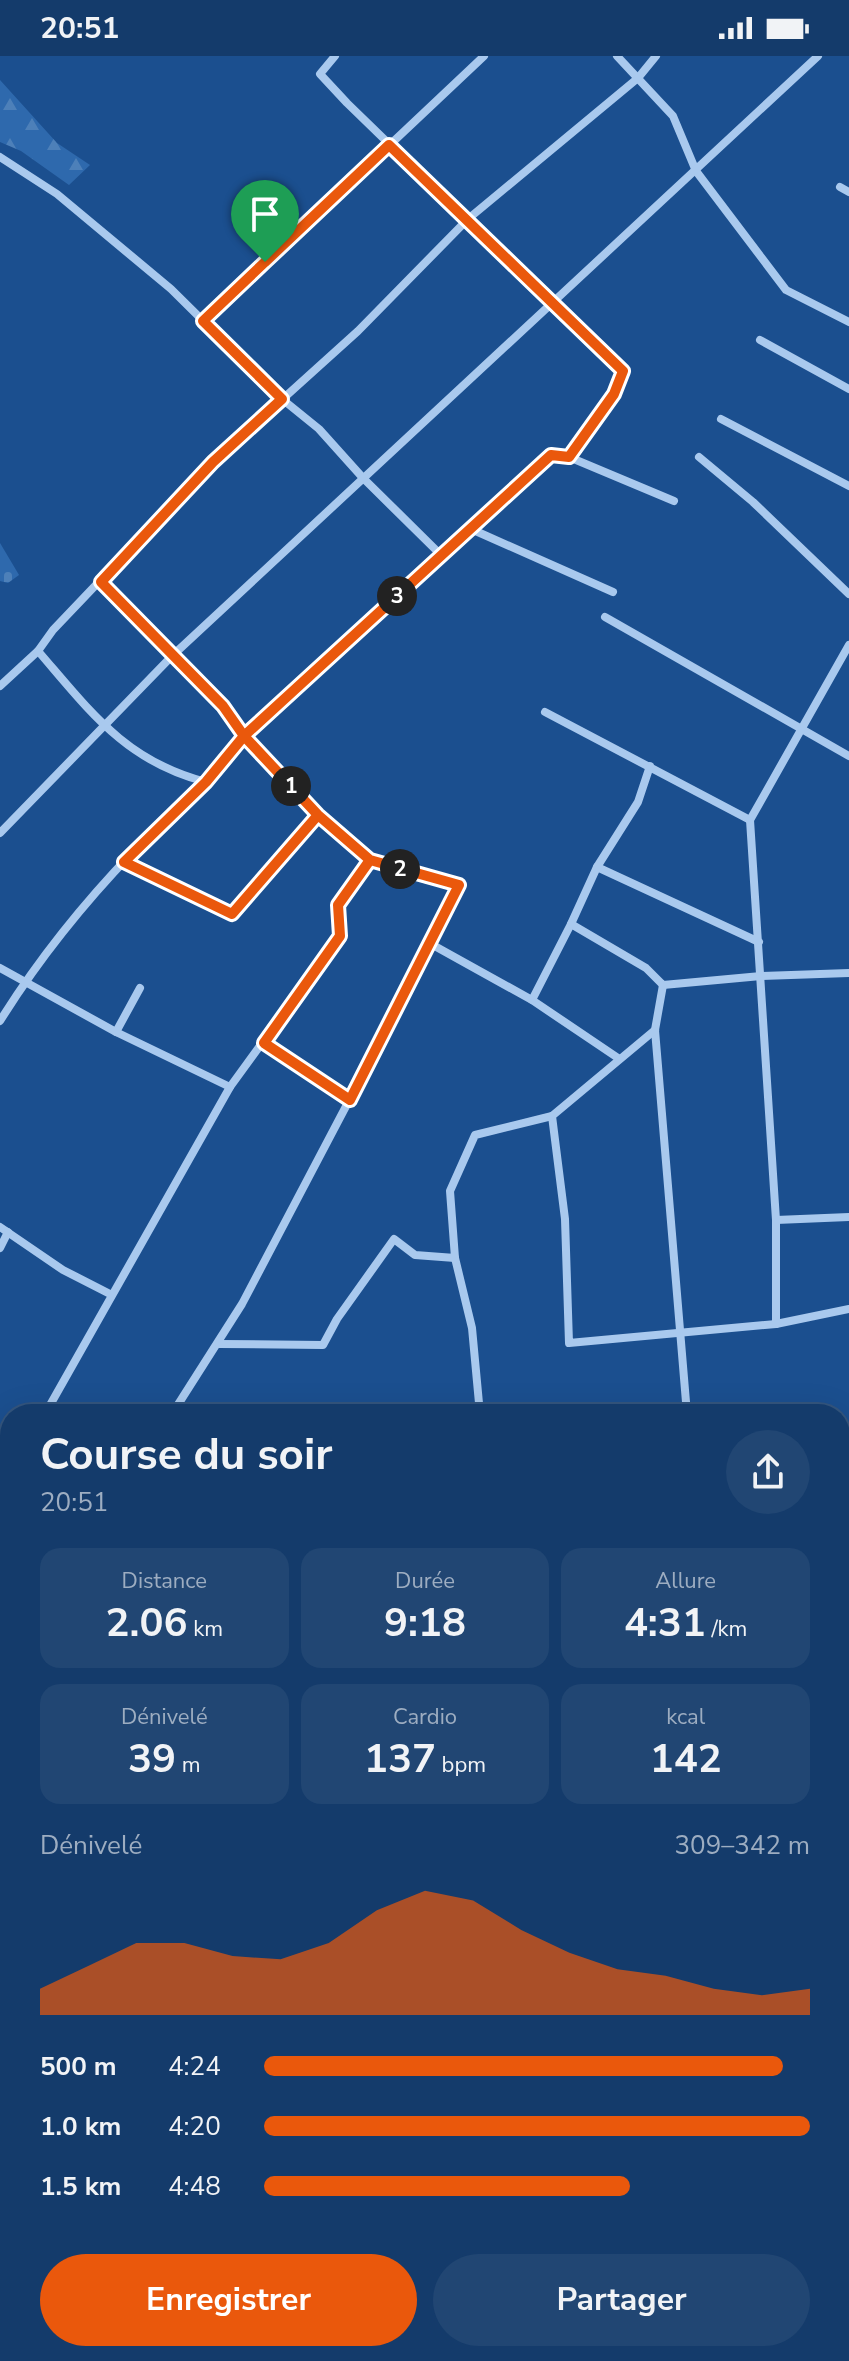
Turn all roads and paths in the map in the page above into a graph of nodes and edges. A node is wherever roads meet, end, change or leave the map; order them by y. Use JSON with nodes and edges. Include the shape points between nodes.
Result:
{"nodes":[{"id":1,"x":484,"y":56,"type":"edge"},
{"id":2,"x":617,"y":56,"type":"edge"},
{"id":3,"x":656,"y":56,"type":"edge"},
{"id":4,"x":818,"y":56,"type":"edge"},
{"id":5,"x":337,"y":57,"type":"edge"},
{"id":6,"x":638,"y":78,"type":"junction"},
{"id":7,"x":389,"y":145,"type":"junction"},
{"id":8,"x":0,"y":157,"type":"edge"},
{"id":9,"x":696,"y":171,"type":"junction"},
{"id":10,"x":468,"y":219,"type":"junction"},
{"id":11,"x":552,"y":305,"type":"junction"},
{"id":12,"x":203,"y":321,"type":"junction"},
{"id":13,"x":849,"y":322,"type":"edge"},
{"id":14,"x":760,"y":340,"type":"dead end"},
{"id":15,"x":849,"y":389,"type":"edge"},
{"id":16,"x":282,"y":399,"type":"junction"},
{"id":17,"x":721,"y":419,"type":"dead end"},
{"id":18,"x":569,"y":457,"type":"junction"},
{"id":19,"x":699,"y":457,"type":"dead end"},
{"id":20,"x":363,"y":478,"type":"junction"},
{"id":21,"x":849,"y":486,"type":"edge"},
{"id":22,"x":674,"y":501,"type":"dead end"},
{"id":23,"x":471,"y":529,"type":"junction"},
{"id":24,"x":442,"y":556,"type":"junction"},
{"id":25,"x":101,"y":582,"type":"junction"},
{"id":26,"x":613,"y":592,"type":"dead end"},
{"id":27,"x":849,"y":594,"type":"edge"},
{"id":28,"x":605,"y":617,"type":"dead end"},
{"id":29,"x":849,"y":645,"type":"edge"},
{"id":30,"x":38,"y":651,"type":"junction"},
{"id":31,"x":172,"y":656,"type":"junction"},
{"id":32,"x":0,"y":686,"type":"edge"},
{"id":33,"x":545,"y":712,"type":"dead end"},
{"id":34,"x":104,"y":728,"type":"junction"},
{"id":35,"x":803,"y":730,"type":"junction"},
{"id":36,"x":244,"y":736,"type":"junction"},
{"id":37,"x":849,"y":756,"type":"edge"},
{"id":38,"x":650,"y":766,"type":"junction"},
{"id":39,"x":206,"y":782,"type":"junction"},
{"id":40,"x":318,"y":815,"type":"junction"},
{"id":41,"x":750,"y":820,"type":"junction"},
{"id":42,"x":0,"y":833,"type":"edge"},
{"id":43,"x":370,"y":860,"type":"junction"},
{"id":44,"x":124,"y":862,"type":"junction"},
{"id":45,"x":597,"y":867,"type":"junction"},
{"id":46,"x":571,"y":924,"type":"junction"},
{"id":47,"x":759,"y":942,"type":"junction"},
{"id":48,"x":431,"y":944,"type":"junction"},
{"id":49,"x":0,"y":968,"type":"edge"},
{"id":50,"x":849,"y":973,"type":"edge"},
{"id":51,"x":761,"y":976,"type":"junction"},
{"id":52,"x":24,"y":981,"type":"junction"},
{"id":53,"x":663,"y":985,"type":"junction"},
{"id":54,"x":140,"y":988,"type":"dead end"},
{"id":55,"x":532,"y":1000,"type":"junction"},
{"id":56,"x":0,"y":1021,"type":"edge"},
{"id":57,"x":655,"y":1030,"type":"junction"},
{"id":58,"x":116,"y":1032,"type":"junction"},
{"id":59,"x":264,"y":1043,"type":"junction"},
{"id":60,"x":618,"y":1058,"type":"junction"},
{"id":61,"x":230,"y":1087,"type":"junction"},
{"id":62,"x":350,"y":1100,"type":"junction"},
{"id":63,"x":552,"y":1116,"type":"junction"},
{"id":64,"x":849,"y":1217,"type":"edge"},
{"id":65,"x":776,"y":1220,"type":"junction"},
{"id":66,"x":4,"y":1229,"type":"edge"},
{"id":67,"x":0,"y":1248,"type":"edge"},
{"id":68,"x":455,"y":1258,"type":"junction"},
{"id":69,"x":110,"y":1294,"type":"junction"},
{"id":70,"x":849,"y":1309,"type":"edge"},
{"id":71,"x":776,"y":1324,"type":"junction"},
{"id":72,"x":679,"y":1334,"type":"junction"},
{"id":73,"x":219,"y":1344,"type":"junction"},
{"id":74,"x":50,"y":1404,"type":"edge"},
{"id":75,"x":179,"y":1404,"type":"edge"},
{"id":76,"x":479,"y":1404,"type":"edge"},
{"id":77,"x":686,"y":1404,"type":"edge"}],
"edges":[{"from":1,"to":7,"type":"street"},
{"from":2,"to":6,"type":"street"},
{"from":3,"to":6,"type":"street"},
{"from":4,"to":9,"type":"street"},
{"from":5,"to":7,"type":"street","via":[[320,74]]},
{"from":6,"to":9,"type":"street","via":[[673,116]]},
{"from":6,"to":10,"type":"street"},
{"from":7,"to":10,"type":"street"},
{"from":7,"to":12,"type":"street"},
{"from":8,"to":12,"type":"street","via":[[57,194]]},
{"from":9,"to":11,"type":"street"},
{"from":9,"to":13,"type":"street","via":[[786,290]]},
{"from":10,"to":11,"type":"street"},
{"from":10,"to":16,"type":"street"},
{"from":11,"to":18,"type":"street","via":[[623,371],[614,394]]},
{"from":11,"to":20,"type":"street"},
{"from":12,"to":16,"type":"street"},
{"from":14,"to":15,"type":"street"},
{"from":16,"to":20,"type":"street","via":[[319,429]]},
{"from":16,"to":25,"type":"street","via":[[213,462]]},
{"from":17,"to":21,"type":"street"},
{"from":18,"to":22,"type":"street"},
{"from":18,"to":23,"type":"street","via":[[551,455]]},
{"from":19,"to":27,"type":"street"},
{"from":20,"to":24,"type":"street"},
{"from":20,"to":31,"type":"street"},
{"from":23,"to":24,"type":"street"},
{"from":23,"to":26,"type":"street"},
{"from":24,"to":36,"type":"street"},
{"from":25,"to":30,"type":"street"},
{"from":25,"to":31,"type":"street"},
{"from":28,"to":35,"type":"street"},
{"from":29,"to":35,"type":"street"},
{"from":30,"to":32,"type":"street"},
{"from":30,"to":34,"type":"street"},
{"from":31,"to":34,"type":"street"},
{"from":31,"to":36,"type":"street","via":[[223,706]]},
{"from":33,"to":38,"type":"street"},
{"from":34,"to":39,"type":"street","via":[[153,763]]},
{"from":34,"to":42,"type":"street"},
{"from":35,"to":37,"type":"street"},
{"from":35,"to":41,"type":"street"},
{"from":36,"to":39,"type":"street"},
{"from":36,"to":40,"type":"street"},
{"from":38,"to":41,"type":"street"},
{"from":38,"to":45,"type":"street","via":[[638,802]]},
{"from":39,"to":44,"type":"street"},
{"from":40,"to":43,"type":"street"},
{"from":40,"to":44,"type":"street","via":[[232,914]]},
{"from":41,"to":47,"type":"street"},
{"from":43,"to":48,"type":"street","via":[[459,885]]},
{"from":43,"to":59,"type":"street","via":[[338,905],[340,936]]},
{"from":44,"to":52,"type":"street"},
{"from":45,"to":46,"type":"street"},
{"from":45,"to":47,"type":"street"},
{"from":46,"to":53,"type":"street","via":[[646,968]]},
{"from":46,"to":55,"type":"street"},
{"from":47,"to":51,"type":"street"},
{"from":48,"to":55,"type":"street"},
{"from":48,"to":62,"type":"street"},
{"from":49,"to":52,"type":"street"},
{"from":50,"to":51,"type":"street"},
{"from":51,"to":53,"type":"street"},
{"from":51,"to":65,"type":"street"},
{"from":52,"to":56,"type":"street"},
{"from":52,"to":58,"type":"street"},
{"from":53,"to":57,"type":"street"},
{"from":54,"to":58,"type":"street"},
{"from":55,"to":60,"type":"street"},
{"from":57,"to":60,"type":"street"},
{"from":57,"to":72,"type":"street"},
{"from":58,"to":61,"type":"street"},
{"from":59,"to":61,"type":"street"},
{"from":59,"to":62,"type":"street"},
{"from":60,"to":63,"type":"street"},
{"from":61,"to":69,"type":"street"},
{"from":62,"to":73,"type":"street"},
{"from":63,"to":68,"type":"street","via":[[475,1135],[450,1191]]},
{"from":63,"to":72,"type":"street","via":[[565,1219],[569,1343]]},
{"from":64,"to":65,"type":"street"},
{"from":65,"to":71,"type":"street"},
{"from":66,"to":67,"type":"street"},
{"from":66,"to":69,"type":"street","via":[[63,1270]]},
{"from":68,"to":73,"type":"street","via":[[415,1255],[394,1239],[323,1345]]},
{"from":68,"to":76,"type":"street","via":[[472,1328]]},
{"from":69,"to":74,"type":"street"},
{"from":70,"to":71,"type":"street"},
{"from":71,"to":72,"type":"street"},
{"from":72,"to":77,"type":"street"},
{"from":73,"to":75,"type":"street"}]}
